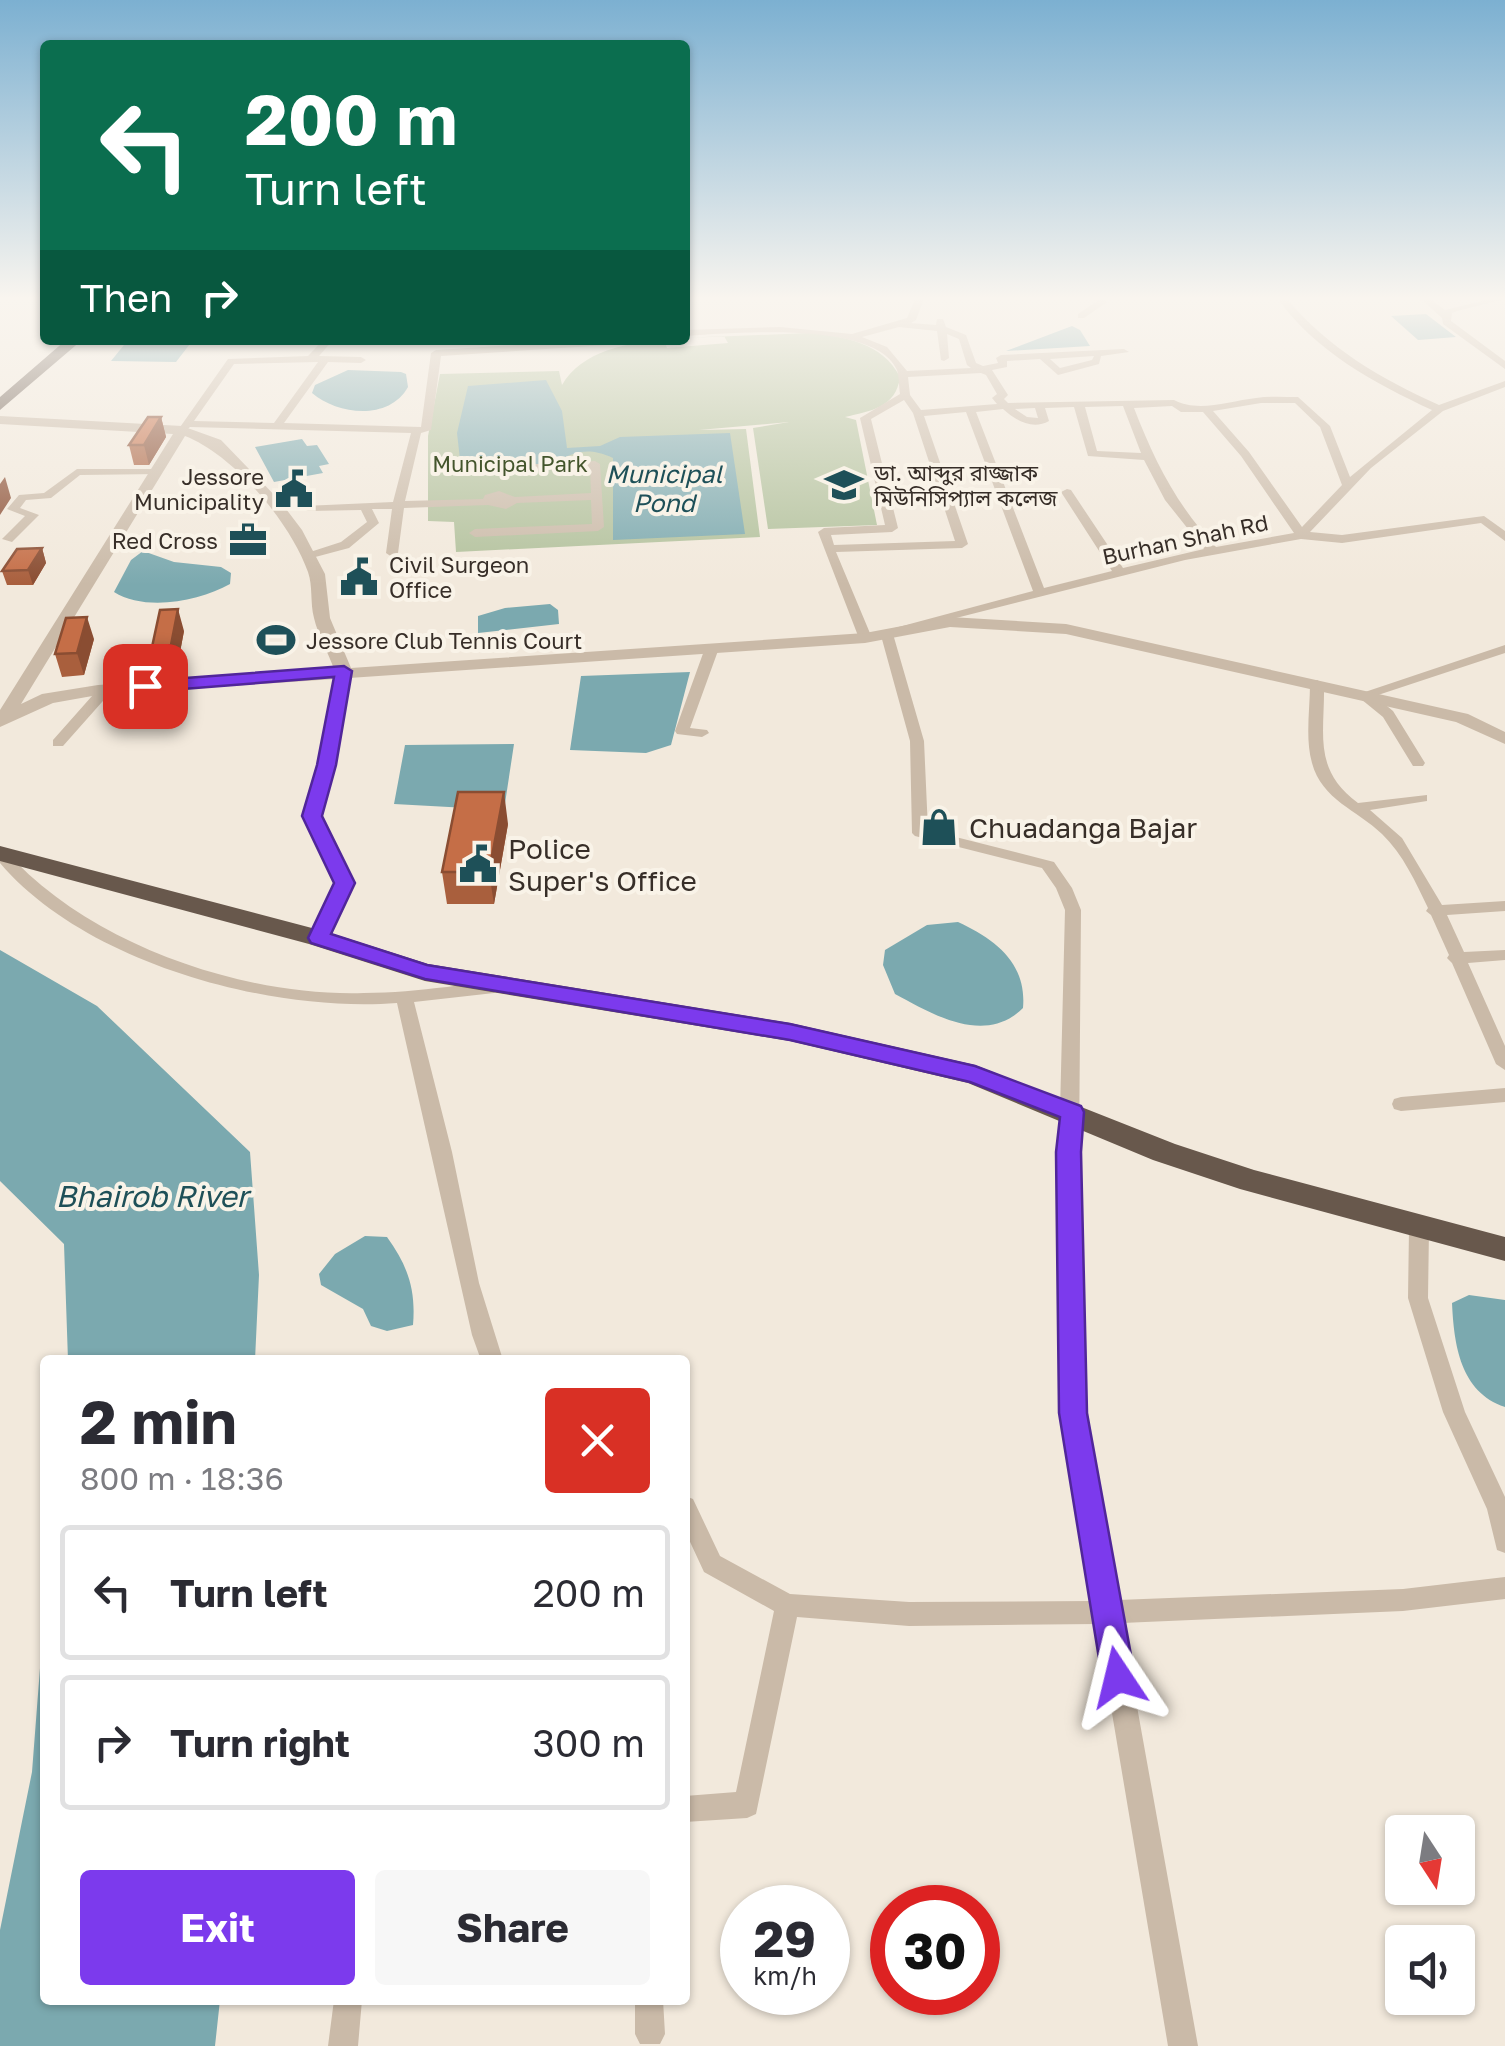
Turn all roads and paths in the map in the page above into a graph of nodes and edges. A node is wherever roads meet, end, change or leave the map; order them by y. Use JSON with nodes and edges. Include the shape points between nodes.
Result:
{"nodes":[{"id":1,"x":207,"y":394,"type":"edge"},
{"id":2,"x":299,"y":394,"type":"edge"},
{"id":3,"x":431,"y":394,"type":"edge"},
{"id":4,"x":1003,"y":394,"type":"edge"},
{"id":5,"x":1414,"y":394,"type":"edge"},
{"id":6,"x":1478,"y":394,"type":"edge"},
{"id":7,"x":906,"y":395,"type":"joint"},
{"id":8,"x":1040,"y":405,"type":"junction"},
{"id":9,"x":1079,"y":405,"type":"junction"},
{"id":10,"x":1127,"y":405,"type":"junction"},
{"id":11,"x":1006,"y":406,"type":"junction"},
{"id":12,"x":0,"y":408,"type":"edge"},
{"id":13,"x":1206,"y":409,"type":"junction"},
{"id":14,"x":1440,"y":409,"type":"junction"},
{"id":15,"x":970,"y":410,"type":"junction"},
{"id":16,"x":918,"y":413,"type":"junction"},
{"id":17,"x":0,"y":419,"type":"edge"},
{"id":18,"x":251,"y":426,"type":"junction"},
{"id":19,"x":184,"y":427,"type":"junction"},
{"id":20,"x":276,"y":427,"type":"junction"},
{"id":21,"x":416,"y":430,"type":"junction"},
{"id":22,"x":216,"y":442,"type":"junction"},
{"id":23,"x":1148,"y":457,"type":"junction"},
{"id":24,"x":462,"y":471,"type":"dead end"},
{"id":25,"x":156,"y":472,"type":"junction"},
{"id":26,"x":1348,"y":486,"type":"junction"},
{"id":27,"x":1067,"y":492,"type":"dead end"},
{"id":28,"x":0,"y":494,"type":"edge"},
{"id":29,"x":597,"y":496,"type":"junction"},
{"id":30,"x":23,"y":497,"type":"junction"},
{"id":31,"x":399,"y":506,"type":"junction"},
{"id":32,"x":308,"y":508,"type":"dead end"},
{"id":33,"x":366,"y":508,"type":"junction"},
{"id":34,"x":1505,"y":516,"type":"edge"},
{"id":35,"x":1484,"y":518,"type":"junction"},
{"id":36,"x":474,"y":533,"type":"dead end"},
{"id":37,"x":1301,"y":536,"type":"junction"},
{"id":38,"x":1505,"y":536,"type":"edge"},
{"id":39,"x":8,"y":539,"type":"dead end"},
{"id":40,"x":829,"y":549,"type":"junction"},
{"id":41,"x":1212,"y":551,"type":"junction"},
{"id":42,"x":392,"y":553,"type":"dead end"},
{"id":43,"x":308,"y":556,"type":"junction"},
{"id":44,"x":1120,"y":573,"type":"junction"},
{"id":45,"x":1040,"y":594,"type":"junction"},
{"id":46,"x":886,"y":632,"type":"junction"},
{"id":47,"x":865,"y":638,"type":"junction"},
{"id":48,"x":712,"y":648,"type":"junction"},
{"id":49,"x":1505,"y":649,"type":"edge"},
{"id":50,"x":344,"y":671,"type":"junction"},
{"id":51,"x":1317,"y":684,"type":"junction"},
{"id":52,"x":105,"y":690,"type":"junction"},
{"id":53,"x":1365,"y":696,"type":"junction"},
{"id":54,"x":2,"y":720,"type":"edge"},
{"id":55,"x":702,"y":733,"type":"dead end"},
{"id":56,"x":1505,"y":739,"type":"edge"},
{"id":57,"x":58,"y":744,"type":"dead end"},
{"id":58,"x":1418,"y":762,"type":"dead end"},
{"id":59,"x":1422,"y":798,"type":"dead end"},
{"id":60,"x":1354,"y":808,"type":"junction"},
{"id":61,"x":0,"y":852,"type":"edge"},
{"id":62,"x":1505,"y":906,"type":"edge"},
{"id":63,"x":1434,"y":911,"type":"junction"},
{"id":64,"x":318,"y":938,"type":"junction"},
{"id":65,"x":1505,"y":955,"type":"edge"},
{"id":66,"x":1455,"y":958,"type":"junction"},
{"id":67,"x":506,"y":986,"type":"junction"},
{"id":68,"x":404,"y":996,"type":"junction"},
{"id":69,"x":1505,"y":1064,"type":"edge"},
{"id":70,"x":1505,"y":1095,"type":"edge"},
{"id":71,"x":1401,"y":1104,"type":"dead end"},
{"id":72,"x":1072,"y":1112,"type":"junction"},
{"id":73,"x":1419,"y":1228,"type":"junction"},
{"id":74,"x":1505,"y":1250,"type":"edge"},
{"id":75,"x":491,"y":1355,"type":"edge"},
{"id":76,"x":690,"y":1517,"type":"edge"},
{"id":77,"x":1505,"y":1542,"type":"edge"},
{"id":78,"x":1505,"y":1588,"type":"edge"},
{"id":79,"x":788,"y":1605,"type":"junction"},
{"id":80,"x":1107,"y":1612,"type":"junction"},
{"id":81,"x":690,"y":1810,"type":"edge"},
{"id":82,"x":347,"y":2005,"type":"edge"},
{"id":83,"x":649,"y":2005,"type":"edge"},
{"id":84,"x":650,"y":2034,"type":"dead end"},
{"id":85,"x":343,"y":2046,"type":"edge"},
{"id":86,"x":1183,"y":2046,"type":"edge"}],
"edges":[{"from":1,"to":19,"type":"street"},
{"from":2,"to":20,"type":"street"},
{"from":3,"to":21,"type":"street","via":[[426,430]]},
{"from":4,"to":11,"type":"street","via":[[998,398]]},
{"from":5,"to":14,"type":"street"},
{"from":6,"to":14,"type":"street","name":"Burhan Shah Rd"},
{"from":7,"to":16,"type":"street"},
{"from":7,"to":40,"type":"street","via":[[864,418],[892,528],[824,532]]},
{"from":8,"to":9,"type":"street"},
{"from":8,"to":11,"type":"street"},
{"from":8,"to":11,"type":"street","via":[[1044,421],[1031,423]]},
{"from":9,"to":10,"type":"street"},
{"from":9,"to":23,"type":"street","via":[[1085,454]]},
{"from":10,"to":13,"type":"street"},
{"from":10,"to":23,"type":"street"},
{"from":11,"to":15,"type":"street"},
{"from":12,"to":17,"type":"highway"},
{"from":13,"to":26,"type":"street","via":[[1298,400],[1325,426]]},
{"from":13,"to":37,"type":"street"},
{"from":14,"to":26,"type":"street","name":"Burhan Shah Rd"},
{"from":15,"to":16,"type":"street"},
{"from":15,"to":45,"type":"street"},
{"from":16,"to":40,"type":"street","via":[[962,544]]},
{"from":17,"to":19,"type":"street"},
{"from":18,"to":19,"type":"street"},
{"from":18,"to":20,"type":"street"},
{"from":18,"to":22,"type":"street"},
{"from":19,"to":22,"type":"street"},
{"from":19,"to":25,"type":"street"},
{"from":20,"to":21,"type":"street"},
{"from":21,"to":31,"type":"street"},
{"from":22,"to":43,"type":"street","via":[[275,504]]},
{"from":23,"to":41,"type":"street","via":[[1162,492]]},
{"from":24,"to":29,"type":"street","via":[[595,464]]},
{"from":25,"to":30,"type":"street","via":[[76,472],[47,496]]},
{"from":25,"to":54,"type":"street"},
{"from":26,"to":37,"type":"street","name":"Burhan Shah Rd"},
{"from":27,"to":44,"type":"street"},
{"from":28,"to":30,"type":"street"},
{"from":29,"to":31,"type":"street","via":[[514,500],[499,494],[488,502]]},
{"from":29,"to":36,"type":"street","via":[[598,527]]},
{"from":30,"to":39,"type":"street","via":[[13,508],[33,514]]},
{"from":31,"to":33,"type":"street"},
{"from":31,"to":42,"type":"street"},
{"from":32,"to":33,"type":"street"},
{"from":33,"to":43,"type":"street","via":[[373,524],[345,545]]},
{"from":34,"to":35,"type":"street"},
{"from":35,"to":37,"type":"street","via":[[1342,539]]},
{"from":35,"to":38,"type":"street"},
{"from":37,"to":41,"type":"street","name":"Burhan Shah Rd"},
{"from":40,"to":47,"type":"street"},
{"from":41,"to":44,"type":"street","name":"Burhan Shah Rd"},
{"from":43,"to":50,"type":"street","via":[[322,618]]},
{"from":44,"to":45,"type":"street","name":"Burhan Shah Rd"},
{"from":45,"to":46,"type":"street","name":"Burhan Shah Rd"},
{"from":46,"to":47,"type":"street"},
{"from":46,"to":51,"type":"street","via":[[950,622],[1066,629]]},
{"from":46,"to":72,"type":"street","via":[[916,741],[920,833],[1048,865],[1073,910]]},
{"from":47,"to":48,"type":"street"},
{"from":48,"to":50,"type":"street"},
{"from":48,"to":55,"type":"street","via":[[682,731]]},
{"from":49,"to":53,"type":"street"},
{"from":50,"to":52,"type":"street"},
{"from":50,"to":64,"type":"street","via":[[312,816],[344,883]]},
{"from":51,"to":53,"type":"street"},
{"from":51,"to":60,"type":"street","via":[[1318,762],[1332,793]]},
{"from":52,"to":54,"type":"street","via":[[48,698]]},
{"from":52,"to":57,"type":"street"},
{"from":53,"to":56,"type":"street","via":[[1462,718]]},
{"from":53,"to":58,"type":"street","via":[[1388,714]]},
{"from":59,"to":60,"type":"street"},
{"from":60,"to":63,"type":"street","via":[[1396,840]]},
{"from":61,"to":64,"type":"highway"},
{"from":61,"to":68,"type":"street","via":[[29,886],[129,947],[289,996]]},
{"from":62,"to":63,"type":"street"},
{"from":63,"to":66,"type":"street"},
{"from":64,"to":67,"type":"highway","via":[[425,972]]},
{"from":65,"to":66,"type":"street"},
{"from":66,"to":69,"type":"street"},
{"from":67,"to":68,"type":"street"},
{"from":67,"to":72,"type":"highway","via":[[790,1032],[975,1075]]},
{"from":68,"to":75,"type":"street"},
{"from":70,"to":71,"type":"street"},
{"from":72,"to":73,"type":"highway","via":[[1164,1152]]},
{"from":72,"to":80,"type":"street","via":[[1073,1413]]},
{"from":73,"to":74,"type":"highway"},
{"from":73,"to":77,"type":"street","via":[[1418,1298],[1454,1412],[1499,1510]]},
{"from":76,"to":79,"type":"street","via":[[712,1564]]},
{"from":78,"to":80,"type":"street","via":[[1403,1600]]},
{"from":79,"to":80,"type":"street","via":[[910,1614]]},
{"from":79,"to":81,"type":"street","via":[[747,1805]]},
{"from":80,"to":86,"type":"street"},
{"from":82,"to":85,"type":"street"},
{"from":83,"to":84,"type":"street"}]}
